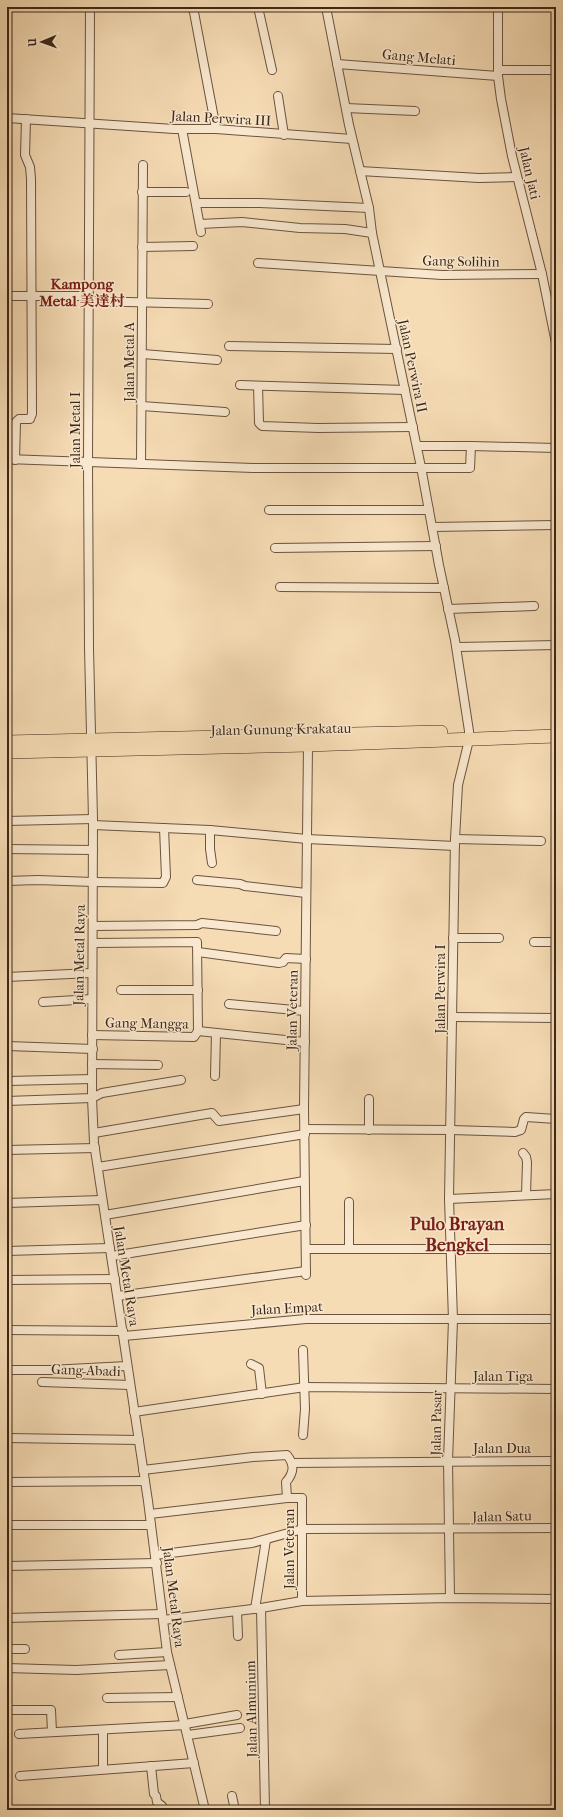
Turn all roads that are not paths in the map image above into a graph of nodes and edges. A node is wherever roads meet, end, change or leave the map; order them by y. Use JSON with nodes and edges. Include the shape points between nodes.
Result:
{"nodes":[{"id":1,"x":90,"y":7,"type":"edge"},
{"id":2,"x":193,"y":7,"type":"edge"},
{"id":3,"x":258,"y":7,"type":"edge"},
{"id":4,"x":326,"y":7,"type":"edge"},
{"id":5,"x":498,"y":7,"type":"edge"},
{"id":6,"x":337,"y":64,"type":"junction"},
{"id":7,"x":272,"y":70,"type":"dead end"},
{"id":8,"x":556,"y":70,"type":"edge"},
{"id":9,"x":498,"y":73,"type":"junction"},
{"id":10,"x":278,"y":96,"type":"dead end"},
{"id":11,"x":346,"y":108,"type":"junction"},
{"id":12,"x":415,"y":111,"type":"dead end"},
{"id":13,"x":7,"y":118,"type":"edge"},
{"id":14,"x":26,"y":119,"type":"junction"},
{"id":15,"x":89,"y":122,"type":"junction"},
{"id":16,"x":178,"y":129,"type":"junction"},
{"id":17,"x":216,"y":129,"type":"junction"},
{"id":18,"x":284,"y":135,"type":"junction"},
{"id":19,"x":352,"y":139,"type":"junction"},
{"id":20,"x":143,"y":165,"type":"dead end"},
{"id":21,"x":360,"y":171,"type":"junction"},
{"id":22,"x":517,"y":177,"type":"junction"},
{"id":23,"x":142,"y":192,"type":"junction"},
{"id":24,"x":186,"y":192,"type":"dead end"},
{"id":25,"x":196,"y":203,"type":"junction"},
{"id":26,"x":369,"y":208,"type":"junction"},
{"id":27,"x":372,"y":232,"type":"junction"},
{"id":28,"x":193,"y":246,"type":"dead end"},
{"id":29,"x":142,"y":247,"type":"junction"},
{"id":30,"x":258,"y":263,"type":"dead end"},
{"id":31,"x":380,"y":271,"type":"junction"},
{"id":32,"x":542,"y":274,"type":"junction"},
{"id":33,"x":7,"y":296,"type":"edge"},
{"id":34,"x":32,"y":296,"type":"junction"},
{"id":35,"x":88,"y":298,"type":"junction"},
{"id":36,"x":142,"y":302,"type":"junction"},
{"id":37,"x":208,"y":304,"type":"dead end"},
{"id":38,"x":556,"y":343,"type":"edge"},
{"id":39,"x":229,"y":346,"type":"dead end"},
{"id":40,"x":396,"y":349,"type":"junction"},
{"id":41,"x":143,"y":354,"type":"junction"},
{"id":42,"x":217,"y":360,"type":"dead end"},
{"id":43,"x":240,"y":385,"type":"dead end"},
{"id":44,"x":258,"y":386,"type":"junction"},
{"id":45,"x":405,"y":390,"type":"junction"},
{"id":46,"x":142,"y":406,"type":"junction"},
{"id":47,"x":225,"y":412,"type":"dead end"},
{"id":48,"x":413,"y":427,"type":"junction"},
{"id":49,"x":416,"y":446,"type":"junction"},
{"id":50,"x":470,"y":446,"type":"junction"},
{"id":51,"x":556,"y":448,"type":"edge"},
{"id":52,"x":11,"y":460,"type":"edge"},
{"id":53,"x":88,"y":462,"type":"junction"},
{"id":54,"x":142,"y":464,"type":"junction"},
{"id":55,"x":421,"y":467,"type":"junction"},
{"id":56,"x":269,"y":510,"type":"dead end"},
{"id":57,"x":429,"y":510,"type":"junction"},
{"id":58,"x":556,"y":525,"type":"edge"},
{"id":59,"x":432,"y":527,"type":"junction"},
{"id":60,"x":436,"y":546,"type":"junction"},
{"id":61,"x":275,"y":548,"type":"dead end"},
{"id":62,"x":280,"y":587,"type":"dead end"},
{"id":63,"x":444,"y":588,"type":"junction"},
{"id":64,"x":534,"y":606,"type":"dead end"},
{"id":65,"x":448,"y":609,"type":"junction"},
{"id":66,"x":556,"y":645,"type":"edge"},
{"id":67,"x":457,"y":647,"type":"junction"},
{"id":68,"x":556,"y":727,"type":"edge"},
{"id":69,"x":469,"y":736,"type":"junction"},
{"id":70,"x":556,"y":736,"type":"edge"},
{"id":71,"x":7,"y":742,"type":"edge"},
{"id":72,"x":92,"y":744,"type":"junction"},
{"id":73,"x":308,"y":745,"type":"junction"},
{"id":74,"x":7,"y":752,"type":"edge"},
{"id":75,"x":7,"y":821,"type":"edge"},
{"id":76,"x":93,"y":822,"type":"junction"},
{"id":77,"x":164,"y":828,"type":"junction"},
{"id":78,"x":210,"y":830,"type":"junction"},
{"id":79,"x":307,"y":839,"type":"junction"},
{"id":80,"x":541,"y":841,"type":"dead end"},
{"id":81,"x":455,"y":842,"type":"junction"},
{"id":82,"x":7,"y":849,"type":"edge"},
{"id":83,"x":93,"y":850,"type":"junction"},
{"id":84,"x":212,"y":863,"type":"dead end"},
{"id":85,"x":197,"y":880,"type":"dead end"},
{"id":86,"x":7,"y":881,"type":"edge"},
{"id":87,"x":93,"y":882,"type":"junction"},
{"id":88,"x":306,"y":893,"type":"junction"},
{"id":89,"x":93,"y":926,"type":"junction"},
{"id":90,"x":276,"y":931,"type":"dead end"},
{"id":91,"x":453,"y":938,"type":"junction"},
{"id":92,"x":499,"y":938,"type":"dead end"},
{"id":93,"x":534,"y":942,"type":"dead end"},
{"id":94,"x":556,"y":942,"type":"edge"},
{"id":95,"x":93,"y":943,"type":"junction"},
{"id":96,"x":198,"y":952,"type":"junction"},
{"id":97,"x":306,"y":959,"type":"junction"},
{"id":98,"x":91,"y":973,"type":"junction"},
{"id":99,"x":7,"y":977,"type":"edge"},
{"id":100,"x":121,"y":990,"type":"dead end"},
{"id":101,"x":198,"y":990,"type":"junction"},
{"id":102,"x":92,"y":999,"type":"junction"},
{"id":103,"x":43,"y":1002,"type":"dead end"},
{"id":104,"x":229,"y":1004,"type":"dead end"},
{"id":105,"x":305,"y":1010,"type":"junction"},
{"id":106,"x":453,"y":1018,"type":"junction"},
{"id":107,"x":556,"y":1018,"type":"edge"},
{"id":108,"x":198,"y":1031,"type":"junction"},
{"id":109,"x":216,"y":1033,"type":"junction"},
{"id":110,"x":92,"y":1035,"type":"junction"},
{"id":111,"x":305,"y":1042,"type":"junction"},
{"id":112,"x":7,"y":1046,"type":"edge"},
{"id":113,"x":93,"y":1049,"type":"junction"},
{"id":114,"x":92,"y":1064,"type":"junction"},
{"id":115,"x":158,"y":1065,"type":"dead end"},
{"id":116,"x":215,"y":1076,"type":"dead end"},
{"id":117,"x":92,"y":1079,"type":"junction"},
{"id":118,"x":181,"y":1080,"type":"dead end"},
{"id":119,"x":8,"y":1081,"type":"edge"},
{"id":120,"x":92,"y":1098,"type":"junction"},
{"id":121,"x":369,"y":1099,"type":"dead end"},
{"id":122,"x":7,"y":1101,"type":"edge"},
{"id":123,"x":304,"y":1109,"type":"junction"},
{"id":124,"x":556,"y":1119,"type":"edge"},
{"id":125,"x":369,"y":1130,"type":"junction"},
{"id":126,"x":451,"y":1130,"type":"junction"},
{"id":127,"x":305,"y":1132,"type":"junction"},
{"id":128,"x":94,"y":1133,"type":"junction"},
{"id":129,"x":95,"y":1148,"type":"junction"},
{"id":130,"x":7,"y":1150,"type":"edge"},
{"id":131,"x":523,"y":1153,"type":"dead end"},
{"id":132,"x":98,"y":1167,"type":"junction"},
{"id":133,"x":304,"y":1181,"type":"junction"},
{"id":134,"x":556,"y":1194,"type":"edge"},
{"id":135,"x":526,"y":1195,"type":"junction"},
{"id":136,"x":449,"y":1199,"type":"junction"},
{"id":137,"x":102,"y":1200,"type":"junction"},
{"id":138,"x":349,"y":1202,"type":"dead end"},
{"id":139,"x":7,"y":1203,"type":"edge"},
{"id":140,"x":105,"y":1215,"type":"junction"},
{"id":141,"x":306,"y":1225,"type":"junction"},
{"id":142,"x":556,"y":1248,"type":"edge"},
{"id":143,"x":306,"y":1249,"type":"junction"},
{"id":144,"x":349,"y":1249,"type":"junction"},
{"id":145,"x":450,"y":1249,"type":"junction"},
{"id":146,"x":7,"y":1251,"type":"edge"},
{"id":147,"x":111,"y":1252,"type":"junction"},
{"id":148,"x":115,"y":1279,"type":"junction"},
{"id":149,"x":7,"y":1280,"type":"edge"},
{"id":150,"x":118,"y":1296,"type":"junction"},
{"id":151,"x":556,"y":1319,"type":"edge"},
{"id":152,"x":453,"y":1320,"type":"junction"},
{"id":153,"x":7,"y":1330,"type":"edge"},
{"id":154,"x":123,"y":1334,"type":"junction"},
{"id":155,"x":303,"y":1350,"type":"dead end"},
{"id":156,"x":251,"y":1364,"type":"dead end"},
{"id":157,"x":127,"y":1366,"type":"junction"},
{"id":158,"x":60,"y":1369,"type":"junction"},
{"id":159,"x":7,"y":1370,"type":"edge"},
{"id":160,"x":42,"y":1382,"type":"dead end"},
{"id":161,"x":60,"y":1382,"type":"junction"},
{"id":162,"x":130,"y":1385,"type":"junction"},
{"id":163,"x":305,"y":1388,"type":"junction"},
{"id":164,"x":450,"y":1389,"type":"junction"},
{"id":165,"x":556,"y":1389,"type":"edge"},
{"id":166,"x":262,"y":1394,"type":"junction"},
{"id":167,"x":134,"y":1412,"type":"junction"},
{"id":168,"x":303,"y":1435,"type":"dead end"},
{"id":169,"x":7,"y":1438,"type":"edge"},
{"id":170,"x":139,"y":1440,"type":"junction"},
{"id":171,"x":448,"y":1461,"type":"junction"},
{"id":172,"x":556,"y":1461,"type":"edge"},
{"id":173,"x":292,"y":1463,"type":"junction"},
{"id":174,"x":143,"y":1470,"type":"junction"},
{"id":175,"x":7,"y":1482,"type":"edge"},
{"id":176,"x":145,"y":1482,"type":"junction"},
{"id":177,"x":287,"y":1498,"type":"junction"},
{"id":178,"x":150,"y":1514,"type":"junction"},
{"id":179,"x":7,"y":1525,"type":"edge"},
{"id":180,"x":151,"y":1525,"type":"junction"},
{"id":181,"x":556,"y":1528,"type":"edge"},
{"id":182,"x":303,"y":1530,"type":"junction"},
{"id":183,"x":448,"y":1530,"type":"junction"},
{"id":184,"x":266,"y":1540,"type":"junction"},
{"id":185,"x":156,"y":1559,"type":"junction"},
{"id":186,"x":7,"y":1566,"type":"edge"},
{"id":187,"x":450,"y":1598,"type":"junction"},
{"id":188,"x":556,"y":1599,"type":"edge"},
{"id":189,"x":302,"y":1601,"type":"junction"},
{"id":190,"x":258,"y":1609,"type":"junction"},
{"id":191,"x":237,"y":1611,"type":"junction"},
{"id":192,"x":162,"y":1617,"type":"junction"},
{"id":193,"x":7,"y":1618,"type":"edge"},
{"id":194,"x":238,"y":1636,"type":"dead end"},
{"id":195,"x":7,"y":1649,"type":"edge"},
{"id":196,"x":25,"y":1649,"type":"dead end"},
{"id":197,"x":167,"y":1652,"type":"junction"},
{"id":198,"x":119,"y":1655,"type":"dead end"},
{"id":199,"x":170,"y":1666,"type":"junction"},
{"id":200,"x":7,"y":1668,"type":"edge"},
{"id":201,"x":178,"y":1697,"type":"junction"},
{"id":202,"x":107,"y":1698,"type":"dead end"},
{"id":203,"x":7,"y":1710,"type":"edge"},
{"id":204,"x":237,"y":1715,"type":"dead end"},
{"id":205,"x":186,"y":1724,"type":"junction"},
{"id":206,"x":240,"y":1728,"type":"dead end"},
{"id":207,"x":103,"y":1730,"type":"junction"},
{"id":208,"x":52,"y":1732,"type":"junction"},
{"id":209,"x":19,"y":1734,"type":"dead end"},
{"id":210,"x":188,"y":1735,"type":"junction"},
{"id":211,"x":194,"y":1762,"type":"junction"},
{"id":212,"x":151,"y":1766,"type":"junction"},
{"id":213,"x":103,"y":1769,"type":"junction"},
{"id":214,"x":20,"y":1776,"type":"dead end"},
{"id":215,"x":232,"y":1796,"type":"dead end"},
{"id":216,"x":164,"y":1810,"type":"edge"},
{"id":217,"x":205,"y":1810,"type":"edge"},
{"id":218,"x":235,"y":1810,"type":"edge"},
{"id":219,"x":265,"y":1810,"type":"edge"}],
"edges":[{"from":1,"to":15,"type":"street"},
{"from":2,"to":17,"type":"street"},
{"from":3,"to":7,"type":"street"},
{"from":4,"to":6,"type":"street","name":"Jalan Perwira II"},
{"from":5,"to":9,"type":"street","name":"Jalan Jati"},
{"from":6,"to":9,"type":"street","name":"Gang Melati"},
{"from":6,"to":11,"type":"street","name":"Jalan Perwira II"},
{"from":8,"to":9,"type":"street","name":"Gang Melati"},
{"from":9,"to":22,"type":"street","name":"Jalan Jati"},
{"from":10,"to":18,"type":"street"},
{"from":11,"to":12,"type":"street"},
{"from":11,"to":19,"type":"street","name":"Jalan Perwira II"},
{"from":13,"to":14,"type":"street","name":"Jalan Perwira III"},
{"from":14,"to":15,"type":"street","name":"Jalan Perwira III"},
{"from":14,"to":34,"type":"street","via":[[25,155],[31,179]]},
{"from":15,"to":16,"type":"street","name":"Jalan Perwira III"},
{"from":15,"to":35,"type":"street","name":"Jalan Metal I"},
{"from":16,"to":17,"type":"street","name":"Jalan Perwira III"},
{"from":16,"to":25,"type":"street"},
{"from":17,"to":18,"type":"street","name":"Jalan Perwira III"},
{"from":18,"to":19,"type":"street","name":"Jalan Perwira III"},
{"from":19,"to":21,"type":"street","name":"Jalan Perwira II"},
{"from":20,"to":23,"type":"street","name":"Jalan Metal A"},
{"from":21,"to":22,"type":"street","via":[[479,178]]},
{"from":21,"to":26,"type":"street","name":"Jalan Perwira II"},
{"from":22,"to":32,"type":"street","name":"Jalan Jati"},
{"from":23,"to":24,"type":"street"},
{"from":23,"to":29,"type":"street","name":"Jalan Metal A"},
{"from":25,"to":26,"type":"street"},
{"from":25,"to":27,"type":"street","via":[[201,228],[242,222]]},
{"from":26,"to":27,"type":"street","name":"Jalan Perwira II"},
{"from":27,"to":31,"type":"street","name":"Jalan Perwira II"},
{"from":28,"to":29,"type":"street"},
{"from":29,"to":36,"type":"street","name":"Jalan Metal A"},
{"from":30,"to":31,"type":"street","name":"Gang Solihin"},
{"from":31,"to":32,"type":"street","name":"Gang Solihin","via":[[442,275]]},
{"from":31,"to":40,"type":"street","name":"Jalan Perwira II"},
{"from":32,"to":38,"type":"street","name":"Jalan Jati"},
{"from":33,"to":34,"type":"street"},
{"from":34,"to":35,"type":"street"},
{"from":34,"to":52,"type":"street","via":[[32,414],[30,419],[19,419],[16,422]]},
{"from":35,"to":36,"type":"street"},
{"from":35,"to":53,"type":"street","name":"Jalan Metal I"},
{"from":36,"to":37,"type":"street"},
{"from":36,"to":41,"type":"street","name":"Jalan Metal A"},
{"from":39,"to":40,"type":"street"},
{"from":40,"to":45,"type":"street","name":"Jalan Perwira II"},
{"from":41,"to":42,"type":"street"},
{"from":41,"to":46,"type":"street","name":"Jalan Metal A"},
{"from":43,"to":44,"type":"street"},
{"from":44,"to":45,"type":"street"},
{"from":44,"to":48,"type":"street","via":[[259,423],[262,426]]},
{"from":45,"to":48,"type":"street","name":"Jalan Perwira II"},
{"from":46,"to":47,"type":"street"},
{"from":46,"to":54,"type":"street","name":"Jalan Metal A"},
{"from":48,"to":49,"type":"street","name":"Jalan Perwira II"},
{"from":49,"to":50,"type":"street"},
{"from":49,"to":55,"type":"street","name":"Jalan Perwira II"},
{"from":50,"to":51,"type":"street"},
{"from":50,"to":55,"type":"street","via":[[470,468]]},
{"from":52,"to":53,"type":"street"},
{"from":53,"to":54,"type":"street"},
{"from":53,"to":72,"type":"street","name":"Jalan Metal I"},
{"from":54,"to":55,"type":"street","via":[[251,468]]},
{"from":55,"to":57,"type":"street","name":"Jalan Perwira II"},
{"from":56,"to":57,"type":"street"},
{"from":57,"to":59,"type":"street","name":"Jalan Perwira II"},
{"from":58,"to":59,"type":"street"},
{"from":59,"to":60,"type":"street","name":"Jalan Perwira II"},
{"from":60,"to":61,"type":"street"},
{"from":60,"to":63,"type":"street","name":"Jalan Perwira II"},
{"from":62,"to":63,"type":"street"},
{"from":63,"to":65,"type":"street","name":"Jalan Perwira II"},
{"from":64,"to":65,"type":"street"},
{"from":65,"to":67,"type":"street","name":"Jalan Perwira II"},
{"from":66,"to":67,"type":"street"},
{"from":67,"to":69,"type":"street","name":"Jalan Perwira II"},
{"from":68,"to":69,"type":"highway","name":"Jalan Gunung Krakatau"},
{"from":69,"to":70,"type":"highway","name":"Jalan Gunung Krakatau"},
{"from":69,"to":72,"type":"highway","name":"Jalan Gunung Krakatau"},
{"from":69,"to":73,"type":"highway","name":"Jalan Gunung Krakatau"},
{"from":69,"to":81,"type":"street","name":"Jalan Perwira I","via":[[458,785]]},
{"from":71,"to":72,"type":"highway","name":"Jalan Gunung Krakatau"},
{"from":72,"to":73,"type":"highway","name":"Jalan Gunung Krakatau"},
{"from":72,"to":74,"type":"highway","name":"Jalan Gunung Krakatau"},
{"from":72,"to":76,"type":"street","name":"Jalan Metal Raya"},
{"from":73,"to":79,"type":"street","name":"Jalan Veteran"},
{"from":75,"to":76,"type":"street"},
{"from":76,"to":77,"type":"street"},
{"from":76,"to":83,"type":"street","name":"Jalan Metal Raya"},
{"from":77,"to":78,"type":"street"},
{"from":77,"to":87,"type":"street","via":[[166,878],[163,883]]},
{"from":78,"to":79,"type":"street"},
{"from":78,"to":84,"type":"street"},
{"from":79,"to":81,"type":"street"},
{"from":79,"to":88,"type":"street","name":"Jalan Veteran"},
{"from":80,"to":81,"type":"street"},
{"from":81,"to":91,"type":"street","name":"Jalan Perwira I"},
{"from":82,"to":83,"type":"street"},
{"from":83,"to":87,"type":"street","name":"Jalan Metal Raya"},
{"from":85,"to":88,"type":"street"},
{"from":86,"to":87,"type":"street"},
{"from":87,"to":89,"type":"street","name":"Jalan Metal Raya"},
{"from":88,"to":97,"type":"street","name":"Jalan Veteran"},
{"from":89,"to":90,"type":"street","via":[[202,924]]},
{"from":89,"to":95,"type":"street","name":"Jalan Metal Raya"},
{"from":91,"to":92,"type":"street"},
{"from":91,"to":106,"type":"street","name":"Jalan Perwira I"},
{"from":93,"to":94,"type":"street"},
{"from":95,"to":96,"type":"street","via":[[197,942]]},
{"from":95,"to":98,"type":"street","name":"Jalan Metal Raya"},
{"from":96,"to":97,"type":"street","via":[[279,962],[286,958]]},
{"from":96,"to":101,"type":"street"},
{"from":97,"to":105,"type":"street","name":"Jalan Veteran"},
{"from":98,"to":99,"type":"street"},
{"from":98,"to":102,"type":"street","name":"Jalan Metal Raya"},
{"from":100,"to":101,"type":"street"},
{"from":101,"to":108,"type":"street"},
{"from":102,"to":103,"type":"street"},
{"from":102,"to":110,"type":"street","name":"Jalan Metal Raya"},
{"from":104,"to":105,"type":"street"},
{"from":105,"to":111,"type":"street","name":"Jalan Veteran"},
{"from":106,"to":107,"type":"street"},
{"from":106,"to":126,"type":"street","name":"Jalan Perwira I"},
{"from":108,"to":109,"type":"street"},
{"from":108,"to":110,"type":"street","name":"Gang Mangga","via":[[194,1037]]},
{"from":109,"to":111,"type":"street"},
{"from":109,"to":116,"type":"street"},
{"from":110,"to":113,"type":"street","name":"Jalan Metal Raya"},
{"from":111,"to":123,"type":"street","name":"Jalan Veteran"},
{"from":112,"to":113,"type":"street"},
{"from":113,"to":114,"type":"street","name":"Jalan Metal Raya"},
{"from":114,"to":115,"type":"street"},
{"from":114,"to":117,"type":"street","name":"Jalan Metal Raya"},
{"from":117,"to":119,"type":"street"},
{"from":117,"to":120,"type":"street","name":"Jalan Metal Raya"},
{"from":118,"to":120,"type":"street","via":[[102,1093]]},
{"from":120,"to":122,"type":"street"},
{"from":120,"to":128,"type":"street","name":"Jalan Metal Raya"},
{"from":121,"to":125,"type":"street"},
{"from":123,"to":127,"type":"street","name":"Jalan Veteran"},
{"from":123,"to":128,"type":"street","via":[[219,1121],[212,1113]]},
{"from":124,"to":126,"type":"street","via":[[526,1117],[521,1130],[515,1132]]},
{"from":125,"to":126,"type":"street"},
{"from":125,"to":127,"type":"street"},
{"from":126,"to":136,"type":"street","name":"Jalan Perwira I"},
{"from":127,"to":132,"type":"street"},
{"from":127,"to":133,"type":"street","name":"Jalan Veteran"},
{"from":128,"to":129,"type":"street","name":"Jalan Metal Raya"},
{"from":129,"to":130,"type":"street"},
{"from":129,"to":132,"type":"street","name":"Jalan Metal Raya"},
{"from":131,"to":135,"type":"street","via":[[527,1162]]},
{"from":132,"to":137,"type":"street","name":"Jalan Metal Raya"},
{"from":133,"to":140,"type":"street"},
{"from":133,"to":141,"type":"street","name":"Jalan Veteran"},
{"from":134,"to":135,"type":"street"},
{"from":135,"to":136,"type":"street"},
{"from":136,"to":145,"type":"street","name":"Jalan Perwira I"},
{"from":137,"to":139,"type":"street"},
{"from":137,"to":140,"type":"street","name":"Jalan Metal Raya"},
{"from":138,"to":144,"type":"street"},
{"from":140,"to":147,"type":"street","name":"Jalan Metal Raya"},
{"from":141,"to":143,"type":"street","name":"Jalan Veteran"},
{"from":141,"to":147,"type":"street"},
{"from":142,"to":145,"type":"street"},
{"from":143,"to":144,"type":"street"},
{"from":143,"to":150,"type":"street","name":"Jalan Veteran","via":[[306,1273]]},
{"from":144,"to":145,"type":"street"},
{"from":145,"to":152,"type":"street","name":"Jalan Pasar"},
{"from":146,"to":147,"type":"street"},
{"from":147,"to":148,"type":"street","name":"Jalan Metal Raya"},
{"from":148,"to":149,"type":"street"},
{"from":148,"to":150,"type":"street","name":"Jalan Metal Raya"},
{"from":150,"to":154,"type":"street","name":"Jalan Metal Raya"},
{"from":151,"to":152,"type":"street","name":"Jalan Empat"},
{"from":152,"to":154,"type":"street","name":"Jalan Empat","via":[[306,1319]]},
{"from":152,"to":164,"type":"street","name":"Jalan Pasar"},
{"from":153,"to":154,"type":"street","name":"Jalan Empat"},
{"from":154,"to":157,"type":"street","name":"Jalan Metal Raya"},
{"from":155,"to":163,"type":"street"},
{"from":156,"to":166,"type":"street","via":[[257,1366],[260,1372]]},
{"from":157,"to":158,"type":"street"},
{"from":157,"to":162,"type":"street","name":"Jalan Metal Raya"},
{"from":158,"to":159,"type":"street"},
{"from":158,"to":161,"type":"street"},
{"from":160,"to":161,"type":"street","name":"Gang Abadi"},
{"from":161,"to":162,"type":"street","name":"Gang Abadi"},
{"from":162,"to":167,"type":"street","name":"Jalan Metal Raya"},
{"from":163,"to":164,"type":"street","name":"Jalan Tiga"},
{"from":163,"to":166,"type":"street","name":"Jalan Tiga"},
{"from":163,"to":168,"type":"street"},
{"from":164,"to":165,"type":"street","name":"Jalan Tiga"},
{"from":164,"to":171,"type":"street","name":"Jalan Pasar"},
{"from":166,"to":167,"type":"street","name":"Jalan Tiga"},
{"from":167,"to":170,"type":"street","name":"Jalan Metal Raya"},
{"from":169,"to":170,"type":"street"},
{"from":170,"to":174,"type":"street","name":"Jalan Metal Raya"},
{"from":171,"to":172,"type":"street","name":"Jalan Dua"},
{"from":171,"to":173,"type":"street","name":"Jalan Dua"},
{"from":171,"to":183,"type":"street","name":"Jalan Pasar"},
{"from":173,"to":174,"type":"street","via":[[286,1455]]},
{"from":173,"to":177,"type":"street","via":[[293,1472],[286,1483]]},
{"from":174,"to":176,"type":"street","name":"Jalan Metal Raya"},
{"from":175,"to":176,"type":"street"},
{"from":176,"to":178,"type":"street","name":"Jalan Metal Raya"},
{"from":177,"to":178,"type":"street"},
{"from":177,"to":182,"type":"street","name":"Jalan Veteran","via":[[302,1498]]},
{"from":178,"to":180,"type":"street","name":"Jalan Metal Raya"},
{"from":179,"to":180,"type":"street"},
{"from":180,"to":185,"type":"street","name":"Jalan Metal Raya"},
{"from":181,"to":183,"type":"street","name":"Jalan Satu"},
{"from":182,"to":183,"type":"street","name":"Jalan Satu"},
{"from":182,"to":184,"type":"street","name":"Jalan Satu"},
{"from":182,"to":189,"type":"street","name":"Jalan Veteran"},
{"from":183,"to":187,"type":"street","name":"Jalan Pasar"},
{"from":184,"to":185,"type":"street","name":"Jalan Satu"},
{"from":184,"to":190,"type":"street","name":"Jalan Almunium"},
{"from":185,"to":186,"type":"street","name":"Jalan Satu"},
{"from":185,"to":192,"type":"street","name":"Jalan Metal Raya"},
{"from":187,"to":188,"type":"street"},
{"from":187,"to":189,"type":"street"},
{"from":189,"to":190,"type":"street"},
{"from":190,"to":191,"type":"street"},
{"from":190,"to":219,"type":"street","name":"Jalan Almunium"},
{"from":191,"to":192,"type":"street"},
{"from":191,"to":194,"type":"street"},
{"from":192,"to":193,"type":"street"},
{"from":192,"to":197,"type":"street","name":"Jalan Metal Raya"},
{"from":195,"to":196,"type":"street"},
{"from":197,"to":198,"type":"street"},
{"from":197,"to":199,"type":"street","name":"Jalan Metal Raya"},
{"from":199,"to":200,"type":"street"},
{"from":199,"to":201,"type":"street","name":"Jalan Metal Raya"},
{"from":201,"to":202,"type":"street"},
{"from":201,"to":205,"type":"street","name":"Jalan Metal Raya"},
{"from":203,"to":208,"type":"street","via":[[51,1710]]},
{"from":204,"to":205,"type":"street"},
{"from":205,"to":207,"type":"street"},
{"from":205,"to":210,"type":"street","name":"Jalan Metal Raya"},
{"from":206,"to":210,"type":"street"},
{"from":207,"to":208,"type":"street"},
{"from":207,"to":213,"type":"street"},
{"from":208,"to":209,"type":"street"},
{"from":210,"to":211,"type":"street","name":"Jalan Metal Raya"},
{"from":211,"to":212,"type":"street"},
{"from":211,"to":217,"type":"street","name":"Jalan Metal Raya"},
{"from":212,"to":213,"type":"street"},
{"from":212,"to":216,"type":"street","via":[[154,1794]]},
{"from":213,"to":214,"type":"street"},
{"from":215,"to":218,"type":"street"}]}
